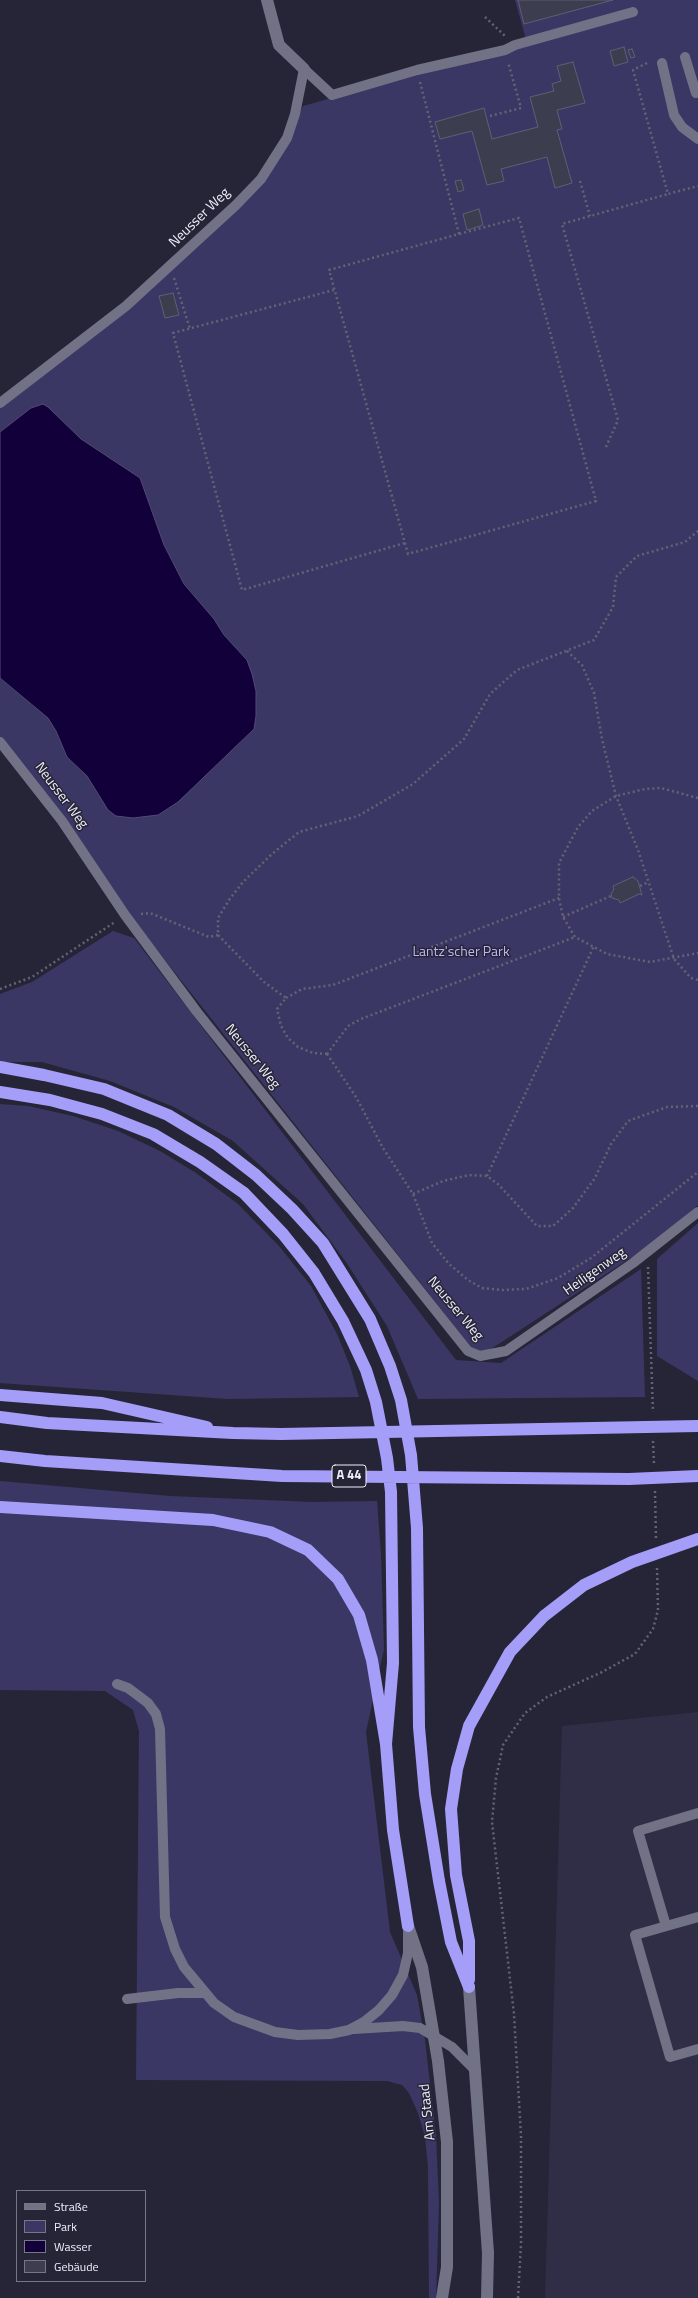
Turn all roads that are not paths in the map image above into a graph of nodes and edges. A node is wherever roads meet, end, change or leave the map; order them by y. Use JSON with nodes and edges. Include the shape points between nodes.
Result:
{"nodes":[{"id":1,"x":267,"y":0,"type":"edge"},
{"id":2,"x":633,"y":12,"type":"dead end"},
{"id":3,"x":685,"y":57,"type":"dead end"},
{"id":4,"x":662,"y":63,"type":"dead end"},
{"id":5,"x":304,"y":69,"type":"junction"},
{"id":6,"x":696,"y":93,"type":"dead end"},
{"id":7,"x":698,"y":139,"type":"edge"},
{"id":8,"x":0,"y":403,"type":"edge"},
{"id":9,"x":0,"y":742,"type":"edge"},
{"id":10,"x":0,"y":1068,"type":"edge"},
{"id":11,"x":0,"y":1092,"type":"edge"},
{"id":12,"x":698,"y":1212,"type":"edge"},
{"id":13,"x":506,"y":1351,"type":"joint"},
{"id":14,"x":0,"y":1395,"type":"edge"},
{"id":15,"x":0,"y":1418,"type":"edge"},
{"id":16,"x":698,"y":1426,"type":"edge"},
{"id":17,"x":233,"y":1433,"type":"junction"},
{"id":18,"x":0,"y":1456,"type":"edge"},
{"id":19,"x":698,"y":1476,"type":"edge"},
{"id":20,"x":0,"y":1507,"type":"edge"},
{"id":21,"x":698,"y":1539,"type":"edge"},
{"id":22,"x":117,"y":1684,"type":"dead end"},
{"id":23,"x":386,"y":1744,"type":"junction"},
{"id":24,"x":698,"y":1813,"type":"edge"},
{"id":25,"x":698,"y":1917,"type":"edge"},
{"id":26,"x":408,"y":1926,"type":"junction"},
{"id":27,"x":666,"y":1926,"type":"junction"},
{"id":28,"x":469,"y":1987,"type":"junction"},
{"id":29,"x":205,"y":1993,"type":"junction"},
{"id":30,"x":127,"y":1999,"type":"dead end"},
{"id":31,"x":349,"y":2030,"type":"junction"},
{"id":32,"x":434,"y":2035,"type":"junction"},
{"id":33,"x":698,"y":2049,"type":"edge"},
{"id":34,"x":476,"y":2071,"type":"junction"},
{"id":35,"x":442,"y":2298,"type":"edge"},
{"id":36,"x":487,"y":2298,"type":"edge"}],
"edges":[{"from":1,"to":5,"type":"street","via":[[279,45]]},
{"from":2,"to":5,"type":"lane","via":[[516,44],[505,50],[416,70],[332,94]]},
{"from":3,"to":6,"type":"lane"},
{"from":4,"to":7,"type":"lane","via":[[674,115],[682,127]]},
{"from":5,"to":8,"type":"lane","name":"Neusser Weg","via":[[293,123],[287,138],[261,179],[120,311]]},
{"from":9,"to":13,"type":"lane","name":"Neusser Weg","via":[[62,821],[125,915],[196,1012],[468,1351],[480,1356]]},
{"from":10,"to":28,"type":"highway","via":[[104,1089],[168,1115],[216,1144],[256,1175],[323,1243],[370,1319],[401,1400],[411,1454],[417,1528],[419,1726],[425,1794],[451,1942]]},
{"from":11,"to":23,"type":"highway","via":[[50,1100],[102,1114],[138,1128],[200,1162],[244,1193],[283,1234],[314,1273],[343,1321],[366,1370],[376,1402],[387,1458],[393,1529],[393,1663]]},
{"from":12,"to":13,"type":"lane","name":"Heiligenweg","via":[[648,1251]]},
{"from":14,"to":17,"type":"highway","via":[[102,1403]]},
{"from":15,"to":17,"type":"highway"},
{"from":16,"to":17,"type":"highway"},
{"from":18,"to":19,"type":"highway","number":"A 44","via":[[282,1476],[621,1479]]},
{"from":20,"to":23,"type":"highway","via":[[213,1520],[270,1532],[308,1550],[338,1579],[359,1615],[372,1660]]},
{"from":21,"to":28,"type":"highway","via":[[632,1562],[584,1586],[544,1616],[510,1652],[469,1726],[457,1769],[451,1809],[456,1875],[469,1940]]},
{"from":22,"to":29,"type":"lane","via":[[148,1702],[156,1714],[160,1729],[165,1917],[175,1950],[184,1967]]},
{"from":23,"to":26,"type":"highway","via":[[393,1830]]},
{"from":24,"to":27,"type":"lane","via":[[638,1831]]},
{"from":25,"to":27,"type":"lane"},
{"from":26,"to":31,"type":"lane","via":[[408,1953],[403,1975],[392,1995],[379,2010]]},
{"from":26,"to":32,"type":"street","name":"Am Staad","via":[[422,1967]]},
{"from":27,"to":33,"type":"lane","via":[[635,1935],[670,2057]]},
{"from":28,"to":34,"type":"street"},
{"from":29,"to":30,"type":"lane","via":[[178,1993]]},
{"from":29,"to":31,"type":"lane","via":[[234,2017],[275,2032],[298,2035],[330,2034]]},
{"from":31,"to":32,"type":"lane","via":[[403,2026],[420,2028]]},
{"from":32,"to":34,"type":"lane","via":[[452,2047]]},
{"from":32,"to":35,"type":"street","name":"Am Staad","via":[[448,2163],[447,2267]]},
{"from":34,"to":36,"type":"street","via":[[488,2253]]}]}
